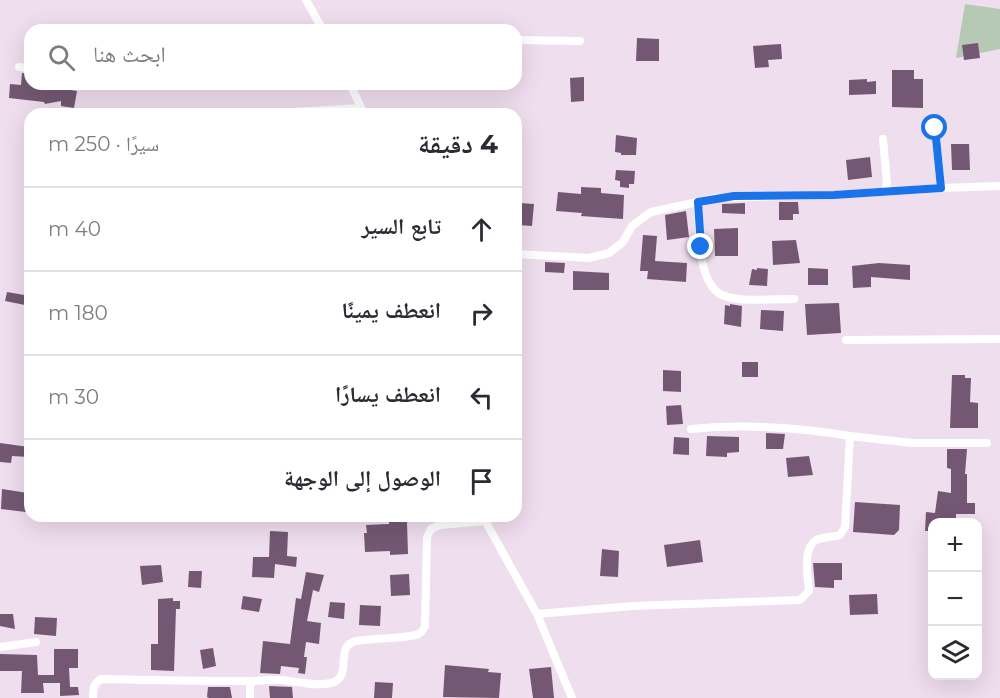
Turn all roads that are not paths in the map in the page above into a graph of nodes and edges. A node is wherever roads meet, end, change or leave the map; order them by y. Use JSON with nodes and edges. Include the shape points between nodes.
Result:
{"nodes":[{"id":1,"x":306,"y":0,"type":"edge"},
{"id":2,"x":320,"y":24,"type":"edge"},
{"id":3,"x":522,"y":40,"type":"edge"},
{"id":4,"x":580,"y":40,"type":"dead end"},
{"id":5,"x":19,"y":67,"type":"dead end"},
{"id":6,"x":24,"y":67,"type":"edge"},
{"id":7,"x":356,"y":90,"type":"edge"},
{"id":8,"x":362,"y":108,"type":"edge"},
{"id":9,"x":935,"y":128,"type":"dead end"},
{"id":10,"x":883,"y":140,"type":"dead end"},
{"id":11,"x":1000,"y":186,"type":"edge"},
{"id":12,"x":941,"y":188,"type":"junction"},
{"id":13,"x":885,"y":190,"type":"junction"},
{"id":14,"x":698,"y":202,"type":"junction"},
{"id":15,"x":522,"y":254,"type":"edge"},
{"id":16,"x":794,"y":299,"type":"dead end"},
{"id":17,"x":1000,"y":339,"type":"edge"},
{"id":18,"x":846,"y":340,"type":"dead end"},
{"id":19,"x":691,"y":429,"type":"dead end"},
{"id":20,"x":850,"y":436,"type":"junction"},
{"id":21,"x":987,"y":443,"type":"dead end"},
{"id":22,"x":459,"y":522,"type":"edge"},
{"id":23,"x":486,"y":522,"type":"edge"},
{"id":24,"x":537,"y":614,"type":"junction"},
{"id":25,"x":36,"y":642,"type":"dead end"},
{"id":26,"x":0,"y":647,"type":"edge"},
{"id":27,"x":250,"y":681,"type":"junction"},
{"id":28,"x":93,"y":698,"type":"edge"},
{"id":29,"x":250,"y":698,"type":"edge"},
{"id":30,"x":572,"y":698,"type":"edge"}],
"edges":[{"from":1,"to":2,"type":"street"},
{"from":3,"to":4,"type":"street"},
{"from":5,"to":6,"type":"street"},
{"from":7,"to":8,"type":"street"},
{"from":9,"to":12,"type":"street"},
{"from":10,"to":13,"type":"street"},
{"from":11,"to":12,"type":"street"},
{"from":12,"to":13,"type":"street"},
{"from":13,"to":14,"type":"street","via":[[734,196]]},
{"from":14,"to":15,"type":"street","via":[[651,212],[632,226],[623,242],[609,253],[590,258]]},
{"from":14,"to":16,"type":"street","via":[[702,268],[720,294],[737,299]]},
{"from":17,"to":18,"type":"street"},
{"from":19,"to":20,"type":"street","via":[[793,427]]},
{"from":20,"to":21,"type":"street","via":[[912,443]]},
{"from":20,"to":24,"type":"street","via":[[845,527],[840,535],[816,540],[810,548],[808,591],[800,600]]},
{"from":22,"to":27,"type":"street","via":[[431,529],[427,537],[425,626],[421,633],[354,641],[344,651],[342,675],[332,683]]},
{"from":23,"to":24,"type":"street"},
{"from":24,"to":30,"type":"street"},
{"from":25,"to":26,"type":"street"},
{"from":27,"to":28,"type":"street","via":[[101,679],[96,682]]},
{"from":27,"to":29,"type":"street"}]}
